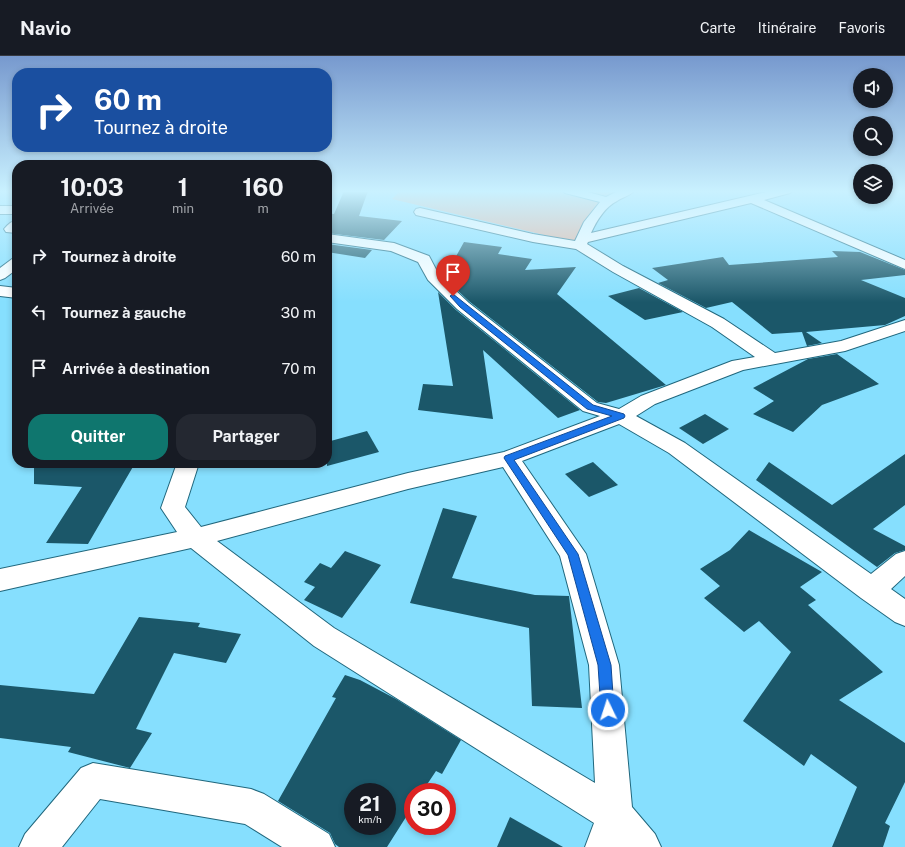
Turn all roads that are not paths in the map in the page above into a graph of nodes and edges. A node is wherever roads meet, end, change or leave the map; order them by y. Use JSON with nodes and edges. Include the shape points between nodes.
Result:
{"nodes":[{"id":1,"x":489,"y":228,"type":"edge"},
{"id":2,"x":586,"y":228,"type":"edge"},
{"id":3,"x":640,"y":228,"type":"edge"},
{"id":4,"x":819,"y":228,"type":"edge"},
{"id":5,"x":332,"y":239,"type":"edge"},
{"id":6,"x":581,"y":243,"type":"junction"},
{"id":7,"x":905,"y":265,"type":"edge"},
{"id":8,"x":12,"y":266,"type":"edge"},
{"id":9,"x":0,"y":275,"type":"edge"},
{"id":10,"x":0,"y":291,"type":"edge"},
{"id":11,"x":12,"y":292,"type":"edge"},
{"id":12,"x":905,"y":325,"type":"edge"},
{"id":13,"x":771,"y":359,"type":"junction"},
{"id":14,"x":620,"y":416,"type":"junction"},
{"id":15,"x":509,"y":458,"type":"junction"},
{"id":16,"x":186,"y":468,"type":"edge"},
{"id":17,"x":195,"y":538,"type":"junction"},
{"id":18,"x":905,"y":561,"type":"edge"},
{"id":19,"x":0,"y":580,"type":"edge"},
{"id":20,"x":871,"y":590,"type":"junction"},
{"id":21,"x":905,"y":614,"type":"edge"},
{"id":22,"x":610,"y":831,"type":"edge"},
{"id":23,"x":38,"y":847,"type":"edge"},
{"id":24,"x":316,"y":847,"type":"edge"},
{"id":25,"x":642,"y":847,"type":"edge"}],
"edges":[{"from":1,"to":6,"type":"street","via":[[533,238]]},
{"from":2,"to":6,"type":"street"},
{"from":3,"to":6,"type":"street"},
{"from":4,"to":7,"type":"street"},
{"from":5,"to":14,"type":"street","via":[[394,247],[424,259],[433,277],[475,316],[590,407]]},
{"from":6,"to":13,"type":"street","via":[[618,269],[718,323]]},
{"from":8,"to":9,"type":"street"},
{"from":10,"to":11,"type":"street"},
{"from":12,"to":13,"type":"street","via":[[845,346]]},
{"from":13,"to":14,"type":"street","via":[[739,365],[648,400]]},
{"from":14,"to":15,"type":"street"},
{"from":14,"to":20,"type":"street","via":[[677,448]]},
{"from":15,"to":17,"type":"street","via":[[408,481]]},
{"from":15,"to":22,"type":"street","via":[[573,554],[604,665]]},
{"from":16,"to":17,"type":"street","via":[[173,508]]},
{"from":17,"to":19,"type":"street"},
{"from":17,"to":22,"type":"street","via":[[324,637]]},
{"from":18,"to":20,"type":"street"},
{"from":20,"to":21,"type":"street"},
{"from":22,"to":25,"type":"street"},
{"from":23,"to":24,"type":"street","via":[[92,780],[251,807]]}]}
